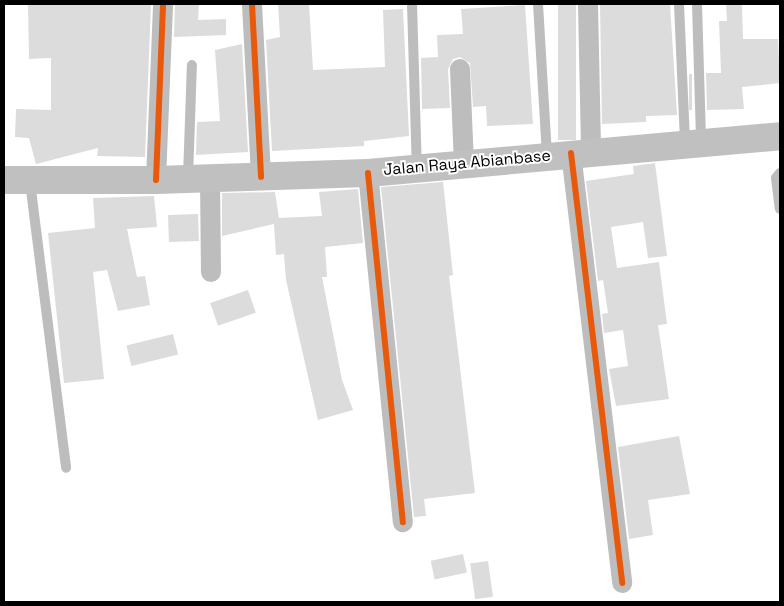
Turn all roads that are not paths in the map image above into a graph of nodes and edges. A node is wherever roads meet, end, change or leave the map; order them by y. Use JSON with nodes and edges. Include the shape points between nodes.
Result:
{"nodes":[{"id":1,"x":163,"y":4,"type":"edge"},
{"id":2,"x":252,"y":4,"type":"edge"},
{"id":3,"x":412,"y":4,"type":"edge"},
{"id":4,"x":538,"y":4,"type":"edge"},
{"id":5,"x":588,"y":4,"type":"edge"},
{"id":6,"x":679,"y":4,"type":"edge"},
{"id":7,"x":697,"y":4,"type":"edge"},
{"id":8,"x":192,"y":66,"type":"dead end"},
{"id":9,"x":460,"y":68,"type":"dead end"},
{"id":10,"x":780,"y":136,"type":"edge"},
{"id":11,"x":693,"y":144,"type":"junction"},
{"id":12,"x":570,"y":154,"type":"junction"},
{"id":13,"x":464,"y":165,"type":"junction"},
{"id":14,"x":417,"y":169,"type":"junction"},
{"id":15,"x":368,"y":173,"type":"junction"},
{"id":16,"x":780,"y":173,"type":"edge"},
{"id":17,"x":261,"y":177,"type":"junction"},
{"id":18,"x":199,"y":179,"type":"junction"},
{"id":19,"x":17,"y":180,"type":"edge"},
{"id":20,"x":156,"y":180,"type":"junction"},
{"id":21,"x":780,"y":209,"type":"edge"},
{"id":22,"x":211,"y":272,"type":"dead end"},
{"id":23,"x":66,"y":468,"type":"dead end"},
{"id":24,"x":403,"y":522,"type":"dead end"},
{"id":25,"x":622,"y":583,"type":"dead end"}],
"edges":[{"from":1,"to":20,"type":"street"},
{"from":2,"to":17,"type":"street"},
{"from":3,"to":14,"type":"lane"},
{"from":4,"to":12,"type":"lane"},
{"from":5,"to":12,"type":"street"},
{"from":6,"to":11,"type":"lane"},
{"from":7,"to":11,"type":"lane"},
{"from":8,"to":18,"type":"lane"},
{"from":9,"to":13,"type":"street"},
{"from":10,"to":11,"type":"main road","name":"Jalan Raya Abianbase"},
{"from":11,"to":12,"type":"main road","name":"Jalan Raya Abianbase"},
{"from":12,"to":13,"type":"main road","name":"Jalan Raya Abianbase"},
{"from":12,"to":25,"type":"street"},
{"from":13,"to":14,"type":"main road","name":"Jalan Raya Abianbase"},
{"from":14,"to":15,"type":"main road","name":"Jalan Raya Abianbase"},
{"from":15,"to":17,"type":"main road","name":"Jalan Raya Abianbase"},
{"from":15,"to":24,"type":"street"},
{"from":16,"to":21,"type":"lane","via":[[776,178]]},
{"from":17,"to":18,"type":"main road","name":"Jalan Raya Abianbase"},
{"from":18,"to":20,"type":"main road","name":"Jalan Raya Abianbase"},
{"from":18,"to":22,"type":"street"},
{"from":19,"to":20,"type":"main road","name":"Jalan Raya Abianbase"},
{"from":19,"to":23,"type":"lane"}]}
